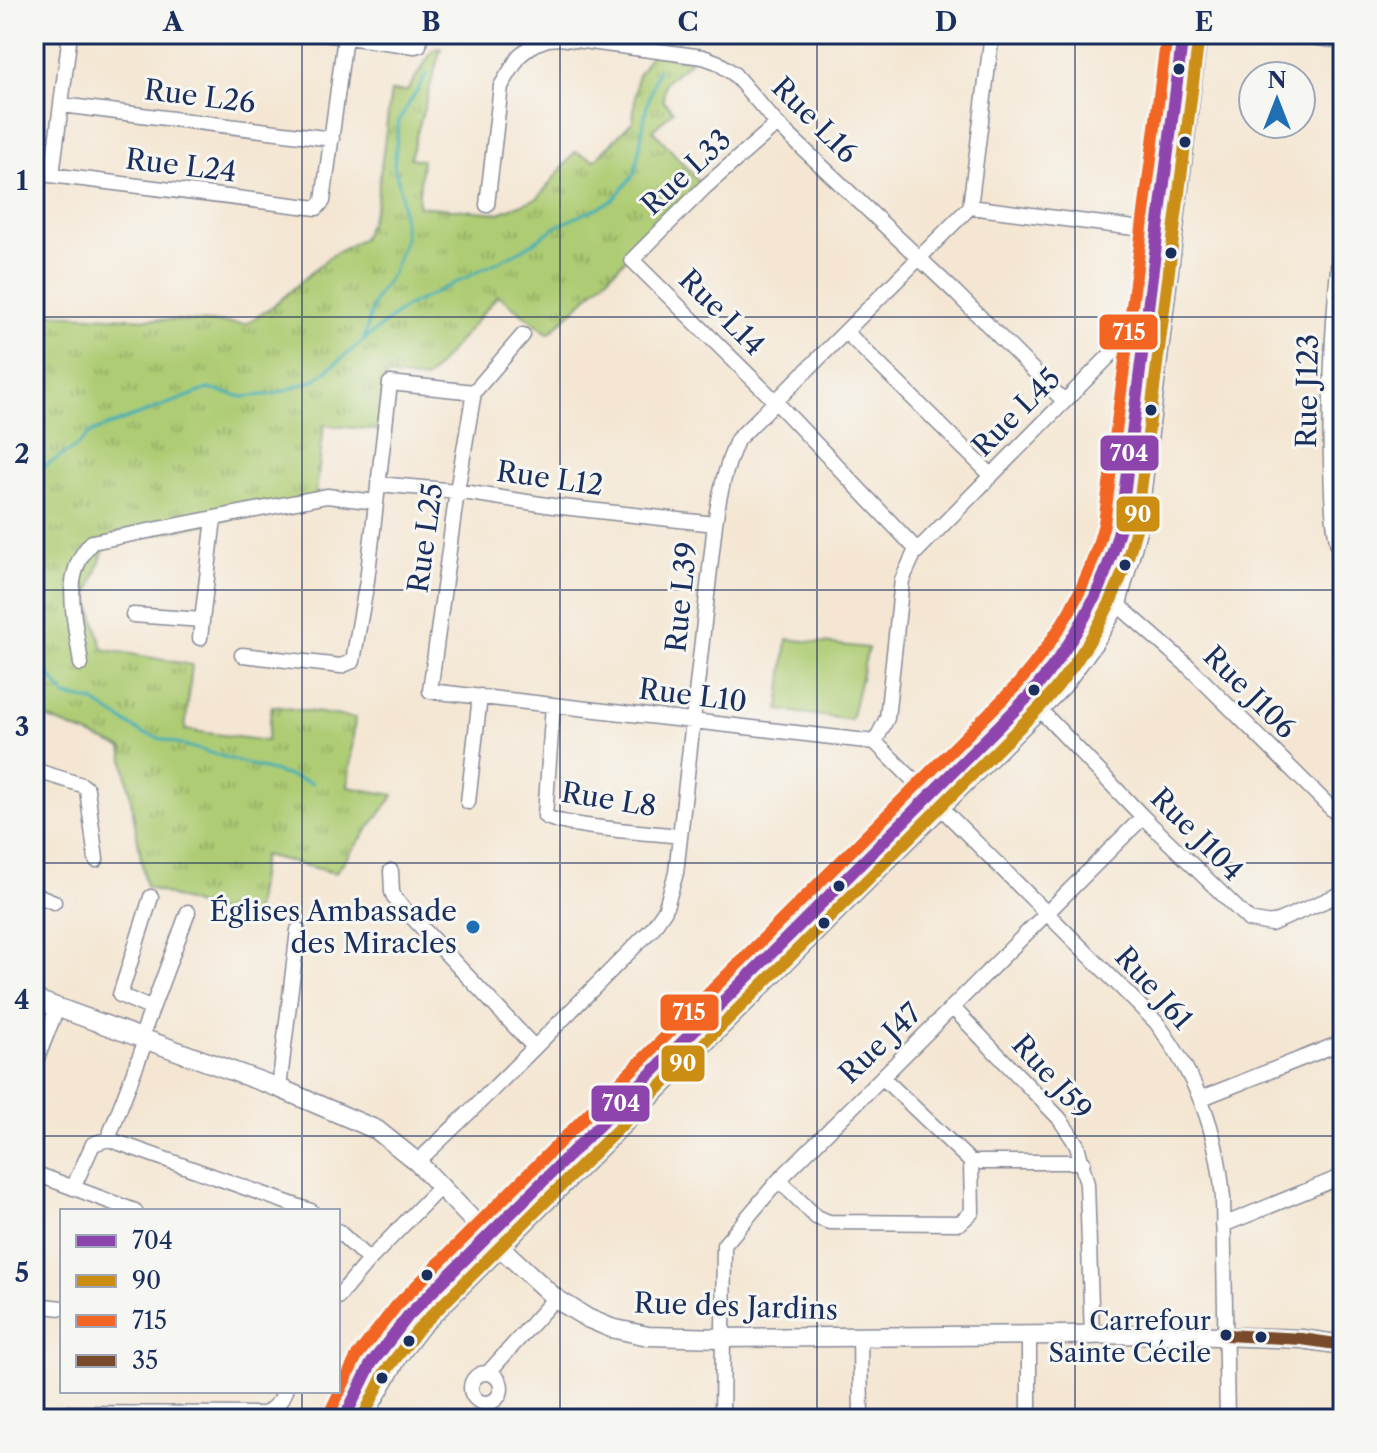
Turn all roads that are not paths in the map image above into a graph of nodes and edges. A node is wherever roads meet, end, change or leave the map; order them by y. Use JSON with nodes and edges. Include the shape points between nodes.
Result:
{"nodes":[{"id":1,"x":70,"y":34,"type":"edge"},
{"id":2,"x":324,"y":34,"type":"edge"},
{"id":3,"x":992,"y":34,"type":"edge"},
{"id":4,"x":1183,"y":34,"type":"edge"},
{"id":5,"x":1198,"y":34,"type":"edge"},
{"id":6,"x":1285,"y":34,"type":"edge"},
{"id":7,"x":345,"y":37,"type":"junction"},
{"id":8,"x":419,"y":39,"type":"edge"},
{"id":9,"x":1343,"y":41,"type":"edge"},
{"id":10,"x":62,"y":105,"type":"junction"},
{"id":11,"x":777,"y":124,"type":"junction"},
{"id":12,"x":332,"y":139,"type":"junction"},
{"id":13,"x":34,"y":173,"type":"edge"},
{"id":14,"x":52,"y":175,"type":"junction"},
{"id":15,"x":487,"y":205,"type":"dead end"},
{"id":16,"x":970,"y":207,"type":"junction"},
{"id":17,"x":1343,"y":217,"type":"edge"},
{"id":18,"x":1158,"y":231,"type":"junction"},
{"id":19,"x":632,"y":260,"type":"joint"},
{"id":20,"x":920,"y":260,"type":"junction"},
{"id":21,"x":1149,"y":304,"type":"junction"},
{"id":22,"x":846,"y":332,"type":"junction"},
{"id":23,"x":523,"y":335,"type":"dead end"},
{"id":24,"x":474,"y":392,"type":"junction"},
{"id":25,"x":1064,"y":401,"type":"junction"},
{"id":26,"x":776,"y":402,"type":"junction"},
{"id":27,"x":1337,"y":428,"type":"edge"},
{"id":28,"x":990,"y":474,"type":"junction"},
{"id":29,"x":378,"y":484,"type":"junction"},
{"id":30,"x":457,"y":491,"type":"junction"},
{"id":31,"x":376,"y":502,"type":"junction"},
{"id":32,"x":214,"y":518,"type":"junction"},
{"id":33,"x":715,"y":524,"type":"junction"},
{"id":34,"x":916,"y":552,"type":"junction"},
{"id":35,"x":1343,"y":565,"type":"edge"},
{"id":36,"x":1117,"y":604,"type":"junction"},
{"id":37,"x":133,"y":615,"type":"dead end"},
{"id":38,"x":202,"y":620,"type":"junction"},
{"id":39,"x":200,"y":638,"type":"dead end"},
{"id":40,"x":242,"y":655,"type":"dead end"},
{"id":41,"x":81,"y":664,"type":"dead end"},
{"id":42,"x":430,"y":691,"type":"joint"},
{"id":43,"x":480,"y":696,"type":"junction"},
{"id":44,"x":553,"y":705,"type":"junction"},
{"id":45,"x":1040,"y":710,"type":"junction"},
{"id":46,"x":694,"y":721,"type":"junction"},
{"id":47,"x":875,"y":742,"type":"junction"},
{"id":48,"x":34,"y":770,"type":"edge"},
{"id":49,"x":936,"y":799,"type":"junction"},
{"id":50,"x":468,"y":802,"type":"dead end"},
{"id":51,"x":1143,"y":817,"type":"junction"},
{"id":52,"x":1343,"y":820,"type":"edge"},
{"id":53,"x":680,"y":836,"type":"junction"},
{"id":54,"x":96,"y":860,"type":"dead end"},
{"id":55,"x":391,"y":871,"type":"dead end"},
{"id":56,"x":1343,"y":893,"type":"edge"},
{"id":57,"x":34,"y":894,"type":"edge"},
{"id":58,"x":151,"y":897,"type":"dead end"},
{"id":59,"x":54,"y":902,"type":"dead end"},
{"id":60,"x":188,"y":912,"type":"dead end"},
{"id":61,"x":1047,"y":912,"type":"junction"},
{"id":62,"x":298,"y":930,"type":"dead end"},
{"id":63,"x":34,"y":999,"type":"edge"},
{"id":64,"x":57,"y":1008,"type":"junction"},
{"id":65,"x":953,"y":1008,"type":"junction"},
{"id":66,"x":152,"y":1009,"type":"junction"},
{"id":67,"x":144,"y":1039,"type":"junction"},
{"id":68,"x":1343,"y":1042,"type":"edge"},
{"id":69,"x":534,"y":1047,"type":"junction"},
{"id":70,"x":34,"y":1066,"type":"edge"},
{"id":71,"x":883,"y":1078,"type":"junction"},
{"id":72,"x":279,"y":1088,"type":"junction"},
{"id":73,"x":1202,"y":1098,"type":"junction"},
{"id":74,"x":108,"y":1139,"type":"junction"},
{"id":75,"x":417,"y":1162,"type":"junction"},
{"id":76,"x":971,"y":1162,"type":"junction"},
{"id":77,"x":1083,"y":1162,"type":"junction"},
{"id":78,"x":34,"y":1173,"type":"edge"},
{"id":79,"x":1343,"y":1176,"type":"edge"},
{"id":80,"x":779,"y":1180,"type":"junction"},
{"id":81,"x":440,"y":1187,"type":"junction"},
{"id":82,"x":73,"y":1188,"type":"junction"},
{"id":83,"x":130,"y":1209,"type":"edge"},
{"id":84,"x":305,"y":1209,"type":"edge"},
{"id":85,"x":1223,"y":1225,"type":"junction"},
{"id":86,"x":340,"y":1233,"type":"edge"},
{"id":87,"x":487,"y":1235,"type":"junction"},
{"id":88,"x":502,"y":1248,"type":"junction"},
{"id":89,"x":369,"y":1260,"type":"junction"},
{"id":90,"x":340,"y":1295,"type":"edge"},
{"id":91,"x":555,"y":1298,"type":"junction"},
{"id":92,"x":34,"y":1305,"type":"edge"},
{"id":93,"x":60,"y":1308,"type":"edge"},
{"id":94,"x":1226,"y":1335,"type":"junction"},
{"id":95,"x":860,"y":1337,"type":"junction"},
{"id":96,"x":1092,"y":1337,"type":"junction"},
{"id":97,"x":722,"y":1338,"type":"junction"},
{"id":98,"x":1029,"y":1338,"type":"junction"},
{"id":99,"x":1343,"y":1345,"type":"edge"},
{"id":100,"x":488,"y":1373,"type":"dead end"},
{"id":101,"x":284,"y":1393,"type":"edge"},
{"id":102,"x":34,"y":1413,"type":"edge"},
{"id":103,"x":94,"y":1416,"type":"edge"},
{"id":104,"x":266,"y":1416,"type":"edge"},
{"id":105,"x":344,"y":1419,"type":"edge"},
{"id":106,"x":362,"y":1419,"type":"edge"},
{"id":107,"x":722,"y":1419,"type":"edge"},
{"id":108,"x":861,"y":1419,"type":"edge"},
{"id":109,"x":1029,"y":1419,"type":"edge"},
{"id":110,"x":1227,"y":1419,"type":"edge"}],
"edges":[{"from":1,"to":10,"type":"street"},
{"from":2,"to":7,"type":"street"},
{"from":3,"to":16,"type":"street"},
{"from":4,"to":18,"type":"main road"},
{"from":5,"to":36,"type":"main road","via":[[1137,530]]},
{"from":6,"to":9,"type":"street"},
{"from":7,"to":8,"type":"street","via":[[415,46]]},
{"from":7,"to":12,"type":"street"},
{"from":10,"to":12,"type":"street","name":"Rue L26"},
{"from":10,"to":14,"type":"street"},
{"from":11,"to":15,"type":"street","name":"Rue L16","via":[[717,62],[688,53],[548,39],[520,55],[501,86]]},
{"from":11,"to":19,"type":"street","name":"Rue L33"},
{"from":11,"to":20,"type":"street","name":"Rue L16"},
{"from":12,"to":14,"type":"street","name":"Rue L24","via":[[317,208]]},
{"from":13,"to":14,"type":"street","name":"Rue L24"},
{"from":16,"to":18,"type":"street"},
{"from":16,"to":20,"type":"street","name":"Rue L39"},
{"from":17,"to":27,"type":"street","name":"Rue J123","via":[[1336,277]]},
{"from":18,"to":21,"type":"main road"},
{"from":19,"to":26,"type":"street","name":"Rue L14"},
{"from":20,"to":22,"type":"street","name":"Rue L39"},
{"from":20,"to":25,"type":"street","name":"Rue L16"},
{"from":21,"to":25,"type":"street","name":"Rue L45","via":[[1124,341]]},
{"from":21,"to":49,"type":"main road","via":[[1120,527],[1100,594],[1047,675]]},
{"from":22,"to":26,"type":"street","name":"Rue L39"},
{"from":22,"to":28,"type":"street"},
{"from":23,"to":24,"type":"street"},
{"from":24,"to":29,"type":"street","via":[[390,383]]},
{"from":24,"to":30,"type":"street","name":"Rue L25"},
{"from":25,"to":28,"type":"street","name":"Rue L45"},
{"from":26,"to":33,"type":"street","name":"Rue L39","via":[[737,440],[722,477]]},
{"from":26,"to":34,"type":"street","name":"Rue L14"},
{"from":27,"to":35,"type":"street","name":"Rue J123","via":[[1333,524]]},
{"from":28,"to":34,"type":"street","name":"Rue L45"},
{"from":29,"to":30,"type":"street","name":"Rue L12"},
{"from":29,"to":31,"type":"street"},
{"from":30,"to":33,"type":"street","name":"Rue L12"},
{"from":30,"to":42,"type":"street","name":"Rue L25"},
{"from":31,"to":32,"type":"street","via":[[327,496]]},
{"from":31,"to":40,"type":"street","via":[[353,661],[341,666]]},
{"from":32,"to":38,"type":"street"},
{"from":32,"to":41,"type":"street","via":[[92,542],[81,553],[71,578]]},
{"from":33,"to":46,"type":"street","name":"Rue L39"},
{"from":34,"to":47,"type":"street","via":[[902,580],[887,718]]},
{"from":36,"to":45,"type":"main road","via":[[1076,668]]},
{"from":36,"to":52,"type":"street","name":"Rue J106","via":[[1188,666]]},
{"from":37,"to":38,"type":"street"},
{"from":38,"to":39,"type":"street"},
{"from":42,"to":43,"type":"street","name":"Rue L10"},
{"from":43,"to":44,"type":"street","name":"Rue L10"},
{"from":43,"to":50,"type":"street"},
{"from":44,"to":46,"type":"street","name":"Rue L10"},
{"from":44,"to":53,"type":"street","name":"Rue L8","via":[[545,816]]},
{"from":45,"to":49,"type":"main road"},
{"from":45,"to":51,"type":"street","name":"Rue J104"},
{"from":46,"to":47,"type":"street","name":"Rue L10"},
{"from":46,"to":53,"type":"street","name":"Rue L39"},
{"from":47,"to":49,"type":"street"},
{"from":48,"to":54,"type":"street","via":[[87,789]]},
{"from":49,"to":61,"type":"street","name":"Rue J61"},
{"from":49,"to":87,"type":"main road"},
{"from":49,"to":88,"type":"main road"},
{"from":51,"to":56,"type":"street","name":"Rue J104","via":[[1249,920],[1271,924]]},
{"from":51,"to":61,"type":"street","name":"Rue J47"},
{"from":53,"to":69,"type":"street","name":"Rue L39","via":[[674,887],[652,929]]},
{"from":55,"to":69,"type":"street","via":[[395,899]]},
{"from":57,"to":59,"type":"street"},
{"from":58,"to":66,"type":"street","via":[[120,995]]},
{"from":60,"to":66,"type":"street"},
{"from":61,"to":65,"type":"street","name":"Rue J47"},
{"from":61,"to":73,"type":"street","name":"Rue J61","via":[[1156,1022]]},
{"from":62,"to":72,"type":"street"},
{"from":63,"to":64,"type":"main road","name":"Rue des Jardins"},
{"from":64,"to":67,"type":"main road","name":"Rue des Jardins"},
{"from":64,"to":70,"type":"street"},
{"from":65,"to":71,"type":"street","name":"Rue J47"},
{"from":65,"to":77,"type":"street","name":"Rue J59","via":[[1059,1118]]},
{"from":66,"to":67,"type":"street"},
{"from":67,"to":72,"type":"main road","name":"Rue des Jardins"},
{"from":67,"to":74,"type":"street"},
{"from":68,"to":73,"type":"street"},
{"from":69,"to":75,"type":"street","name":"Rue L39"},
{"from":71,"to":76,"type":"street"},
{"from":71,"to":80,"type":"street","name":"Rue J47"},
{"from":72,"to":75,"type":"main road","name":"Rue des Jardins","via":[[377,1130]]},
{"from":73,"to":85,"type":"street","name":"Rue J61","via":[[1220,1164]]},
{"from":74,"to":82,"type":"street","via":[[93,1144]]},
{"from":74,"to":84,"type":"street"},
{"from":75,"to":81,"type":"main road","name":"Rue des Jardins"},
{"from":76,"to":77,"type":"street"},
{"from":76,"to":80,"type":"street","via":[[972,1212],[960,1223],[829,1222],[816,1217]]},
{"from":77,"to":96,"type":"street","name":"Rue J59"},
{"from":78,"to":82,"type":"street"},
{"from":79,"to":85,"type":"street"},
{"from":80,"to":97,"type":"street","name":"Rue J47","via":[[724,1245]]},
{"from":81,"to":87,"type":"main road","name":"Rue des Jardins"},
{"from":81,"to":89,"type":"street"},
{"from":82,"to":83,"type":"street"},
{"from":85,"to":94,"type":"street","name":"Rue J61"},
{"from":86,"to":89,"type":"street"},
{"from":87,"to":88,"type":"main road","name":"Rue des Jardins"},
{"from":87,"to":105,"type":"main road","via":[[384,1345]]},
{"from":88,"to":91,"type":"main road","name":"Rue des Jardins"},
{"from":88,"to":106,"type":"main road","via":[[421,1326]]},
{"from":89,"to":90,"type":"street"},
{"from":91,"to":97,"type":"main road","name":"Rue des Jardins","via":[[600,1325],[630,1333]]},
{"from":91,"to":100,"type":"street"},
{"from":92,"to":93,"type":"street"},
{"from":94,"to":96,"type":"main road","name":"Rue des Jardins"},
{"from":94,"to":99,"type":"main road","name":"Rue des Jardins"},
{"from":94,"to":110,"type":"street","name":"Rue J61"},
{"from":95,"to":97,"type":"main road","name":"Rue des Jardins"},
{"from":95,"to":98,"type":"main road","name":"Rue des Jardins"},
{"from":95,"to":108,"type":"street"},
{"from":96,"to":98,"type":"main road","name":"Rue des Jardins"},
{"from":97,"to":107,"type":"street","name":"Rue J47"},
{"from":98,"to":109,"type":"street"},
{"from":101,"to":104,"type":"street"},
{"from":102,"to":103,"type":"street"},
{"from":103,"to":104,"type":"street"}]}
